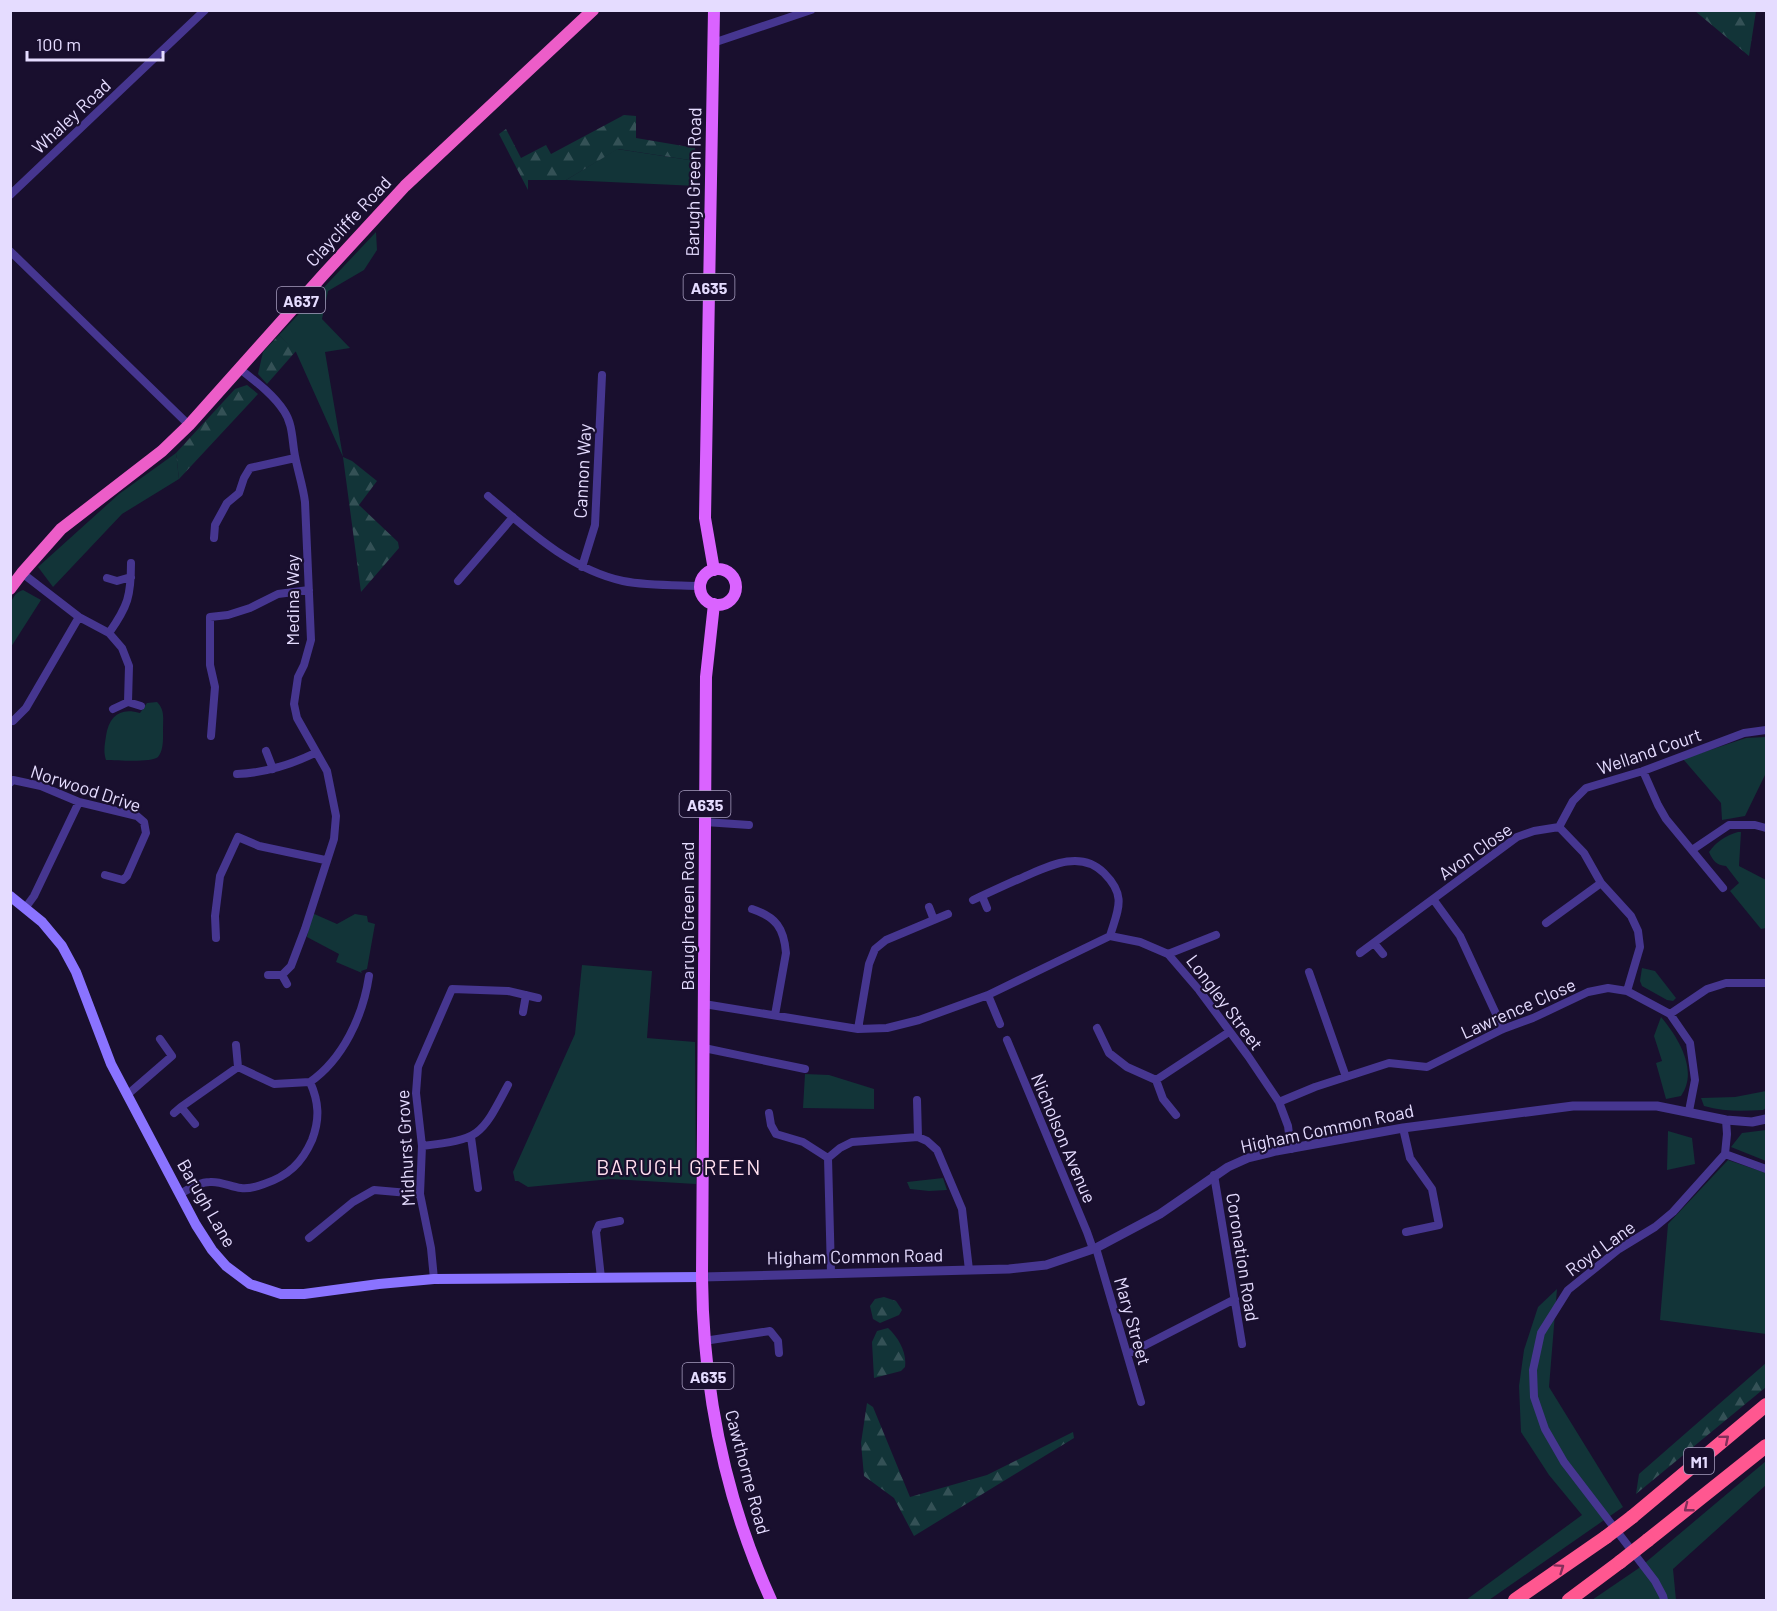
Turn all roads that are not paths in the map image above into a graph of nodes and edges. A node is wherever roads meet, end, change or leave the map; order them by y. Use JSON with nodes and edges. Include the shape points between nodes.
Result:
{"nodes":[{"id":1,"x":205,"y":10,"type":"edge"},
{"id":2,"x":593,"y":10,"type":"edge"},
{"id":3,"x":714,"y":10,"type":"edge"},
{"id":4,"x":811,"y":10,"type":"edge"},
{"id":5,"x":713,"y":43,"type":"junction"},
{"id":6,"x":10,"y":195,"type":"edge"},
{"id":7,"x":10,"y":251,"type":"edge"},
{"id":8,"x":240,"y":369,"type":"junction"},
{"id":9,"x":602,"y":375,"type":"dead end"},
{"id":10,"x":189,"y":425,"type":"junction"},
{"id":11,"x":295,"y":458,"type":"junction"},
{"id":12,"x":488,"y":496,"type":"dead end"},
{"id":13,"x":513,"y":517,"type":"junction"},
{"id":14,"x":214,"y":538,"type":"dead end"},
{"id":15,"x":131,"y":563,"type":"dead end"},
{"id":16,"x":582,"y":567,"type":"junction"},
{"id":17,"x":714,"y":570,"type":"junction"},
{"id":18,"x":21,"y":573,"type":"junction"},
{"id":19,"x":131,"y":577,"type":"junction"},
{"id":20,"x":107,"y":578,"type":"dead end"},
{"id":21,"x":458,"y":581,"type":"dead end"},
{"id":22,"x":701,"y":586,"type":"junction"},
{"id":23,"x":10,"y":589,"type":"edge"},
{"id":24,"x":309,"y":590,"type":"junction"},
{"id":25,"x":714,"y":604,"type":"junction"},
{"id":26,"x":79,"y":617,"type":"junction"},
{"id":27,"x":109,"y":633,"type":"junction"},
{"id":28,"x":128,"y":702,"type":"junction"},
{"id":29,"x":141,"y":706,"type":"dead end"},
{"id":30,"x":113,"y":709,"type":"dead end"},
{"id":31,"x":13,"y":721,"type":"dead end"},
{"id":32,"x":1767,"y":730,"type":"edge"},
{"id":33,"x":211,"y":736,"type":"dead end"},
{"id":34,"x":266,"y":751,"type":"dead end"},
{"id":35,"x":315,"y":753,"type":"junction"},
{"id":36,"x":273,"y":769,"type":"junction"},
{"id":37,"x":1643,"y":771,"type":"junction"},
{"id":38,"x":237,"y":774,"type":"dead end"},
{"id":39,"x":10,"y":783,"type":"edge"},
{"id":40,"x":80,"y":802,"type":"junction"},
{"id":41,"x":705,"y":822,"type":"junction"},
{"id":42,"x":749,"y":825,"type":"dead end"},
{"id":43,"x":1559,"y":827,"type":"junction"},
{"id":44,"x":1767,"y":828,"type":"edge"},
{"id":45,"x":1692,"y":850,"type":"junction"},
{"id":46,"x":325,"y":860,"type":"junction"},
{"id":47,"x":105,"y":875,"type":"dead end"},
{"id":48,"x":1601,"y":883,"type":"junction"},
{"id":49,"x":1723,"y":888,"type":"dead end"},
{"id":50,"x":10,"y":896,"type":"edge"},
{"id":51,"x":982,"y":896,"type":"junction"},
{"id":52,"x":1433,"y":899,"type":"junction"},
{"id":53,"x":973,"y":900,"type":"dead end"},
{"id":54,"x":26,"y":907,"type":"junction"},
{"id":55,"x":929,"y":907,"type":"dead end"},
{"id":56,"x":987,"y":908,"type":"dead end"},
{"id":57,"x":752,"y":909,"type":"dead end"},
{"id":58,"x":948,"y":914,"type":"dead end"},
{"id":59,"x":934,"y":920,"type":"junction"},
{"id":60,"x":1545,"y":923,"type":"dead end"},
{"id":61,"x":1216,"y":935,"type":"dead end"},
{"id":62,"x":1110,"y":936,"type":"junction"},
{"id":63,"x":216,"y":938,"type":"dead end"},
{"id":64,"x":1374,"y":943,"type":"junction"},
{"id":65,"x":1168,"y":954,"type":"junction"},
{"id":66,"x":1360,"y":954,"type":"dead end"},
{"id":67,"x":1383,"y":954,"type":"dead end"},
{"id":68,"x":1309,"y":972,"type":"dead end"},
{"id":69,"x":268,"y":975,"type":"dead end"},
{"id":70,"x":282,"y":975,"type":"junction"},
{"id":71,"x":369,"y":976,"type":"dead end"},
{"id":72,"x":1767,"y":983,"type":"edge"},
{"id":73,"x":287,"y":984,"type":"dead end"},
{"id":74,"x":1627,"y":991,"type":"junction"},
{"id":75,"x":526,"y":995,"type":"junction"},
{"id":76,"x":988,"y":995,"type":"junction"},
{"id":77,"x":538,"y":998,"type":"dead end"},
{"id":78,"x":704,"y":1004,"type":"junction"},
{"id":79,"x":523,"y":1012,"type":"dead end"},
{"id":80,"x":1670,"y":1014,"type":"junction"},
{"id":81,"x":775,"y":1015,"type":"junction"},
{"id":82,"x":1000,"y":1024,"type":"dead end"},
{"id":83,"x":1097,"y":1028,"type":"dead end"},
{"id":84,"x":858,"y":1029,"type":"junction"},
{"id":85,"x":1503,"y":1029,"type":"junction"},
{"id":86,"x":1229,"y":1032,"type":"junction"},
{"id":87,"x":160,"y":1039,"type":"dead end"},
{"id":88,"x":1007,"y":1040,"type":"dead end"},
{"id":89,"x":236,"y":1045,"type":"dead end"},
{"id":90,"x":704,"y":1048,"type":"junction"},
{"id":91,"x":238,"y":1067,"type":"junction"},
{"id":92,"x":805,"y":1068,"type":"dead end"},
{"id":93,"x":1346,"y":1077,"type":"junction"},
{"id":94,"x":1156,"y":1080,"type":"junction"},
{"id":95,"x":310,"y":1082,"type":"junction"},
{"id":96,"x":508,"y":1085,"type":"dead end"},
{"id":97,"x":127,"y":1095,"type":"junction"},
{"id":98,"x":917,"y":1101,"type":"dead end"},
{"id":99,"x":1279,"y":1102,"type":"junction"},
{"id":100,"x":1689,"y":1111,"type":"junction"},
{"id":101,"x":769,"y":1113,"type":"dead end"},
{"id":102,"x":1176,"y":1115,"type":"dead end"},
{"id":103,"x":1767,"y":1119,"type":"edge"},
{"id":104,"x":1726,"y":1120,"type":"junction"},
{"id":105,"x":195,"y":1124,"type":"dead end"},
{"id":106,"x":1403,"y":1128,"type":"junction"},
{"id":107,"x":471,"y":1137,"type":"junction"},
{"id":108,"x":918,"y":1137,"type":"junction"},
{"id":109,"x":422,"y":1146,"type":"junction"},
{"id":110,"x":1291,"y":1149,"type":"junction"},
{"id":111,"x":1725,"y":1154,"type":"junction"},
{"id":112,"x":828,"y":1158,"type":"junction"},
{"id":113,"x":1767,"y":1169,"type":"edge"},
{"id":114,"x":1214,"y":1175,"type":"junction"},
{"id":115,"x":478,"y":1188,"type":"dead end"},
{"id":116,"x":180,"y":1194,"type":"junction"},
{"id":117,"x":420,"y":1194,"type":"junction"},
{"id":118,"x":620,"y":1221,"type":"dead end"},
{"id":119,"x":1406,"y":1232,"type":"dead end"},
{"id":120,"x":309,"y":1238,"type":"dead end"},
{"id":121,"x":1094,"y":1248,"type":"junction"},
{"id":122,"x":969,"y":1270,"type":"junction"},
{"id":123,"x":831,"y":1272,"type":"junction"},
{"id":124,"x":702,"y":1277,"type":"junction"},
{"id":125,"x":601,"y":1278,"type":"junction"},
{"id":126,"x":434,"y":1279,"type":"junction"},
{"id":127,"x":1234,"y":1299,"type":"junction"},
{"id":128,"x":704,"y":1341,"type":"junction"},
{"id":129,"x":1242,"y":1344,"type":"dead end"},
{"id":130,"x":778,"y":1353,"type":"dead end"},
{"id":131,"x":1128,"y":1354,"type":"junction"},
{"id":132,"x":1141,"y":1402,"type":"dead end"},
{"id":133,"x":1767,"y":1405,"type":"edge"},
{"id":134,"x":1767,"y":1446,"type":"edge"},
{"id":135,"x":771,"y":1600,"type":"edge"},
{"id":136,"x":1515,"y":1600,"type":"edge"},
{"id":137,"x":1569,"y":1600,"type":"edge"},
{"id":138,"x":1664,"y":1600,"type":"edge"}],
"edges":[{"from":1,"to":6,"type":"street","name":"Whaley Road"},
{"from":2,"to":8,"type":"highway","name":"Claycliffe Road","number":"A637","via":[[418,173]]},
{"from":3,"to":5,"type":"main road","name":"Barugh Green Road","number":"A635"},
{"from":4,"to":5,"type":"street"},
{"from":5,"to":17,"type":"main road","name":"Barugh Green Road","number":"A635","via":[[705,518]]},
{"from":7,"to":10,"type":"street"},
{"from":8,"to":10,"type":"highway","name":"Claycliffe Road","number":"A637"},
{"from":8,"to":11,"type":"street","name":"Medina Way","via":[[284,411]]},
{"from":9,"to":16,"type":"street","name":"Cannon Way","via":[[595,525]]},
{"from":10,"to":18,"type":"highway","name":"Claycliffe Road","number":"A637","via":[[162,451],[61,529]]},
{"from":11,"to":14,"type":"street","via":[[250,468],[239,493],[226,503],[215,525]]},
{"from":11,"to":24,"type":"street","name":"Medina Way","via":[[303,481]]},
{"from":12,"to":13,"type":"street"},
{"from":13,"to":16,"type":"street"},
{"from":13,"to":21,"type":"street"},
{"from":15,"to":19,"type":"street"},
{"from":16,"to":22,"type":"street","via":[[635,583]]},
{"from":17,"to":22,"type":"main road","via":[[705,575]]},
{"from":17,"to":25,"type":"main road","via":[[725,570],[736,583],[729,601]]},
{"from":18,"to":23,"type":"highway","name":"Claycliffe Road","number":"A637"},
{"from":18,"to":26,"type":"street"},
{"from":19,"to":20,"type":"street","via":[[117,581]]},
{"from":19,"to":27,"type":"street","via":[[123,613]]},
{"from":22,"to":25,"type":"main road","via":[[705,599]]},
{"from":24,"to":33,"type":"street","via":[[278,594],[250,608],[210,617],[210,665],[215,687]]},
{"from":24,"to":35,"type":"street","name":"Medina Way","via":[[311,640],[298,677],[294,704]]},
{"from":25,"to":41,"type":"main road","name":"Barugh Green Road","number":"A635","via":[[706,677]]},
{"from":26,"to":27,"type":"street"},
{"from":26,"to":31,"type":"street","via":[[26,708]]},
{"from":27,"to":28,"type":"street","via":[[123,648],[129,666]]},
{"from":28,"to":29,"type":"street"},
{"from":28,"to":30,"type":"street"},
{"from":32,"to":37,"type":"street","name":"Welland Court","via":[[1744,733]]},
{"from":34,"to":36,"type":"street"},
{"from":35,"to":36,"type":"street"},
{"from":35,"to":46,"type":"street","name":"Medina Way","via":[[327,771],[336,816],[334,839]]},
{"from":36,"to":38,"type":"street"},
{"from":37,"to":43,"type":"street","name":"Welland Court","via":[[1586,788],[1573,801]]},
{"from":37,"to":45,"type":"street","via":[[1658,805]]},
{"from":39,"to":40,"type":"street","name":"Norwood Drive","via":[[13,780],[40,786]]},
{"from":40,"to":47,"type":"street","name":"Norwood Drive","via":[[137,816],[144,822],[146,833],[127,876],[118,880]]},
{"from":40,"to":54,"type":"street"},
{"from":41,"to":42,"type":"street"},
{"from":41,"to":78,"type":"main road","name":"Barugh Green Road","number":"A635"},
{"from":43,"to":48,"type":"street","via":[[1584,853]]},
{"from":43,"to":52,"type":"street","name":"Avon Close","via":[[1517,837]]},
{"from":44,"to":45,"type":"street","via":[[1729,825]]},
{"from":45,"to":49,"type":"street"},
{"from":46,"to":63,"type":"street","via":[[260,846],[238,837],[220,876]]},
{"from":46,"to":70,"type":"street","name":"Medina Way","via":[[291,966]]},
{"from":48,"to":60,"type":"street"},
{"from":48,"to":74,"type":"street","via":[[1631,916],[1638,931],[1640,947]]},
{"from":50,"to":54,"type":"main road","name":"Barugh Lane"},
{"from":51,"to":53,"type":"street"},
{"from":51,"to":56,"type":"street"},
{"from":51,"to":62,"type":"street","via":[[1054,864],[1088,862],[1100,869],[1119,893]]},
{"from":52,"to":64,"type":"street","name":"Avon Close"},
{"from":52,"to":85,"type":"street","via":[[1460,936]]},
{"from":54,"to":97,"type":"main road","name":"Barugh Lane","via":[[62,946]]},
{"from":55,"to":59,"type":"street"},
{"from":57,"to":81,"type":"street","via":[[774,919],[785,944]]},
{"from":58,"to":59,"type":"street"},
{"from":59,"to":84,"type":"street","via":[[886,940],[875,949]]},
{"from":61,"to":65,"type":"street"},
{"from":62,"to":65,"type":"street","name":"Longley Street","via":[[1140,942]]},
{"from":62,"to":76,"type":"street"},
{"from":64,"to":66,"type":"street","name":"Avon Close"},
{"from":64,"to":67,"type":"street"},
{"from":65,"to":86,"type":"street","name":"Longley Street"},
{"from":68,"to":93,"type":"street"},
{"from":69,"to":70,"type":"street"},
{"from":70,"to":73,"type":"street"},
{"from":71,"to":95,"type":"street","via":[[359,1014],[337,1058]]},
{"from":72,"to":80,"type":"street","via":[[1726,983],[1707,989]]},
{"from":74,"to":80,"type":"street","name":"Lawrence Close"},
{"from":74,"to":85,"type":"street","name":"Lawrence Close","via":[[1608,988],[1588,992]]},
{"from":75,"to":77,"type":"street","name":"Midhurst Grove"},
{"from":75,"to":79,"type":"street"},
{"from":75,"to":109,"type":"street","name":"Midhurst Grove","via":[[452,989],[418,1067],[416,1093]]},
{"from":76,"to":82,"type":"street"},
{"from":76,"to":84,"type":"street","via":[[919,1020],[887,1028]]},
{"from":78,"to":81,"type":"street"},
{"from":78,"to":90,"type":"main road","name":"Barugh Green Road","number":"A635"},
{"from":80,"to":100,"type":"street","name":"Lawrence Close","via":[[1690,1043],[1695,1080]]},
{"from":81,"to":84,"type":"street"},
{"from":83,"to":94,"type":"street","via":[[1109,1053],[1127,1067]]},
{"from":85,"to":93,"type":"street","name":"Lawrence Close","via":[[1427,1067],[1389,1063]]},
{"from":86,"to":94,"type":"street"},
{"from":86,"to":99,"type":"street","name":"Longley Street"},
{"from":87,"to":97,"type":"street","via":[[172,1056]]},
{"from":88,"to":121,"type":"street","name":"Nicholson Avenue"},
{"from":89,"to":91,"type":"street"},
{"from":90,"to":92,"type":"street"},
{"from":90,"to":124,"type":"main road","name":"Barugh Green Road","number":"A635"},
{"from":91,"to":95,"type":"street","via":[[274,1084]]},
{"from":91,"to":105,"type":"street","via":[[178,1110]]},
{"from":93,"to":99,"type":"street","name":"Lawrence Close"},
{"from":94,"to":102,"type":"street","via":[[1162,1099]]},
{"from":95,"to":116,"type":"street","via":[[319,1110],[306,1154],[293,1170],[254,1187],[208,1182]]},
{"from":96,"to":107,"type":"street","via":[[491,1117]]},
{"from":97,"to":116,"type":"main road","name":"Barugh Lane"},
{"from":98,"to":108,"type":"street"},
{"from":99,"to":110,"type":"street","name":"Longley Street"},
{"from":100,"to":104,"type":"street","name":"Higham Common Road"},
{"from":100,"to":106,"type":"street","name":"Higham Common Road","via":[[1658,1106],[1573,1106]]},
{"from":101,"to":112,"type":"street","via":[[776,1134],[803,1142]]},
{"from":103,"to":104,"type":"street","name":"Higham Common Road"},
{"from":104,"to":111,"type":"street"},
{"from":106,"to":110,"type":"street","name":"Higham Common Road"},
{"from":106,"to":119,"type":"street","via":[[1410,1158],[1432,1189],[1439,1225]]},
{"from":107,"to":109,"type":"street"},
{"from":107,"to":115,"type":"street"},
{"from":108,"to":112,"type":"street","via":[[852,1142]]},
{"from":108,"to":122,"type":"street","via":[[937,1150],[962,1209]]},
{"from":109,"to":117,"type":"street","name":"Midhurst Grove"},
{"from":110,"to":114,"type":"street","name":"Higham Common Road","via":[[1248,1158]]},
{"from":111,"to":113,"type":"street"},
{"from":111,"to":138,"type":"street","name":"Royd Lane","via":[[1673,1212],[1568,1290],[1541,1333],[1533,1370],[1534,1397],[1545,1429],[1564,1462],[1655,1581]]},
{"from":112,"to":123,"type":"street"},
{"from":114,"to":121,"type":"street","name":"Higham Common Road","via":[[1160,1214]]},
{"from":114,"to":127,"type":"street","name":"Coronation Road"},
{"from":116,"to":126,"type":"main road","name":"Barugh Lane","via":[[212,1250],[226,1266],[263,1290],[304,1294]]},
{"from":117,"to":120,"type":"street","via":[[374,1191],[353,1202]]},
{"from":117,"to":126,"type":"street","name":"Midhurst Grove"},
{"from":118,"to":125,"type":"street","via":[[599,1225],[596,1232]]},
{"from":121,"to":122,"type":"street","name":"Higham Common Road","via":[[1046,1265]]},
{"from":121,"to":131,"type":"street","name":"Mary Street"},
{"from":122,"to":123,"type":"street","name":"Higham Common Road"},
{"from":123,"to":124,"type":"street","name":"Higham Common Road"},
{"from":124,"to":125,"type":"main road","name":"Barugh Lane"},
{"from":124,"to":128,"type":"main road","name":"Cawthorne Road","number":"A635"},
{"from":125,"to":126,"type":"main road","name":"Barugh Lane"},
{"from":127,"to":129,"type":"street","name":"Coronation Road"},
{"from":127,"to":131,"type":"street"},
{"from":128,"to":130,"type":"street","via":[[770,1331],[778,1341]]},
{"from":128,"to":135,"type":"main road","name":"Cawthorne Road","number":"A635","via":[[712,1408],[727,1474]]},
{"from":131,"to":132,"type":"street","name":"Mary Street"},
{"from":136,"to":133,"type":"highway","number":"M1","one_way":true,"bridge":true,"via":[[1632,1517]]},
{"from":134,"to":137,"type":"highway","number":"M1","one_way":true,"bridge":true}]}
